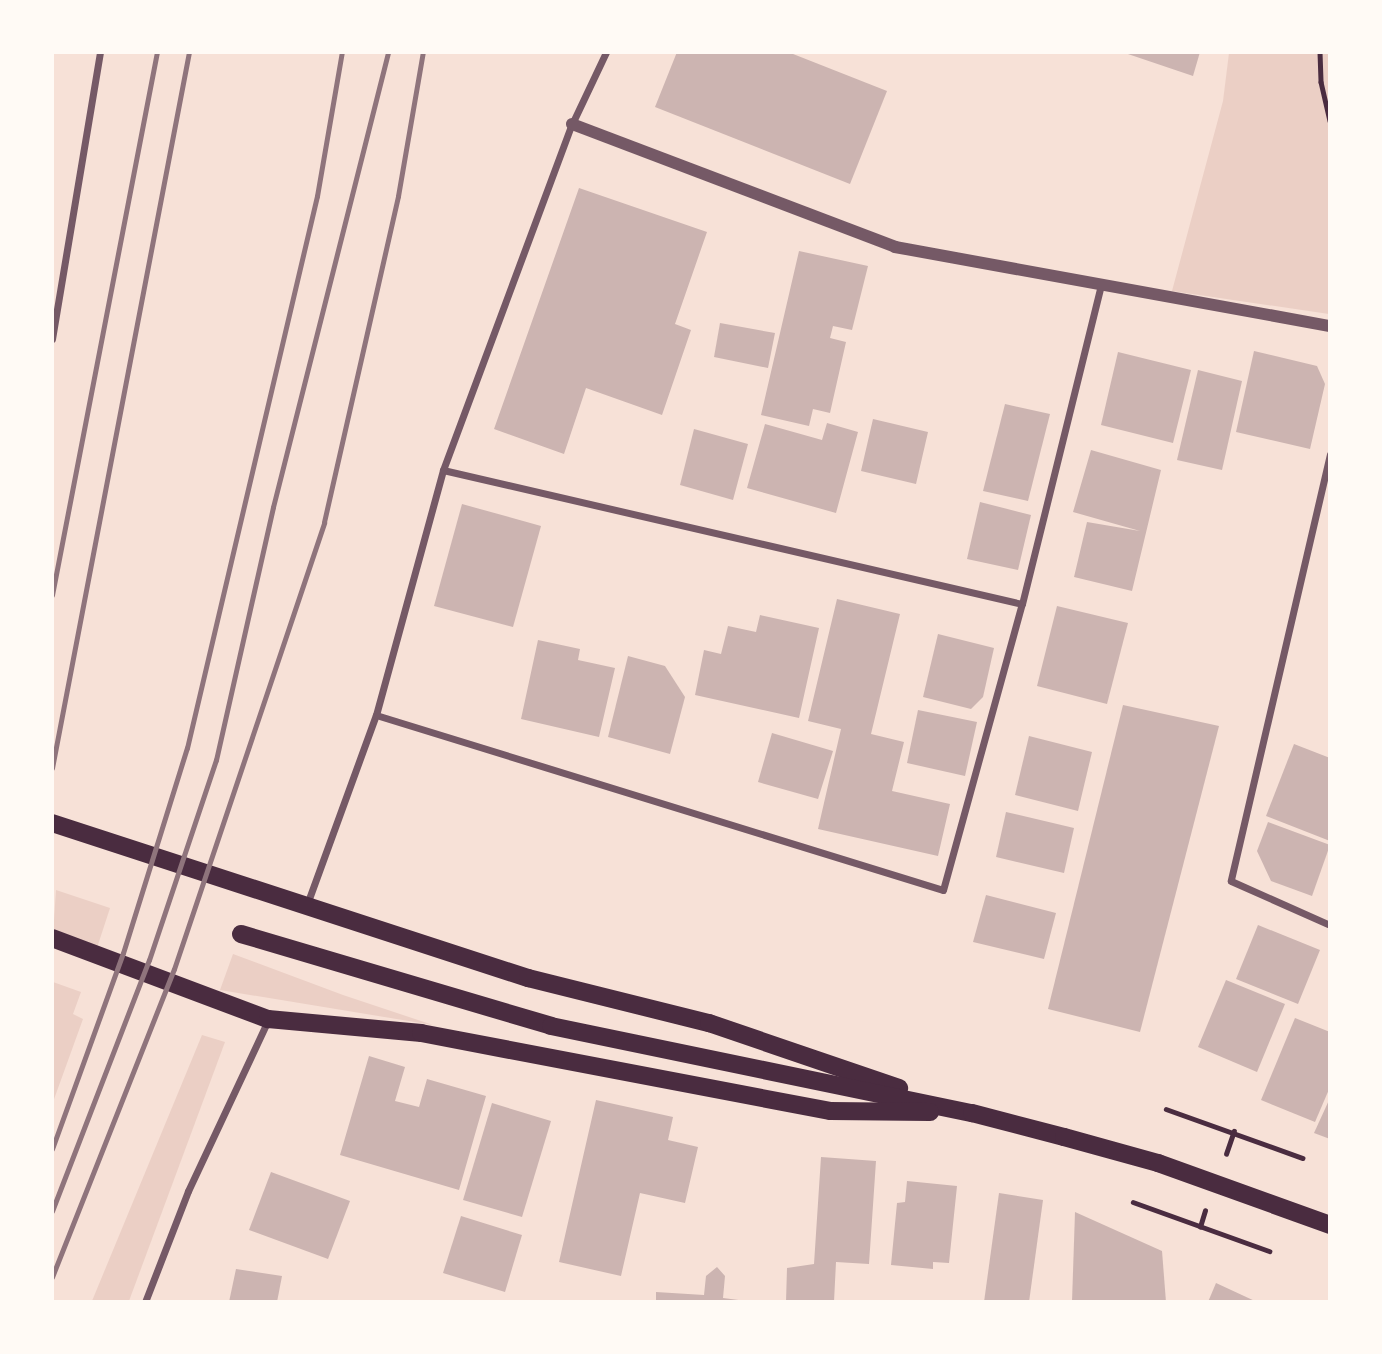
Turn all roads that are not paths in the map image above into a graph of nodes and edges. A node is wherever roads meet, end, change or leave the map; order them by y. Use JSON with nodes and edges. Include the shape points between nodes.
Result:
{"nodes":[{"id":1,"x":100,"y":52,"type":"edge"},
{"id":2,"x":606,"y":52,"type":"edge"},
{"id":3,"x":572,"y":124,"type":"junction"},
{"id":4,"x":1101,"y":285,"type":"junction"},
{"id":5,"x":1329,"y":326,"type":"edge"},
{"id":6,"x":52,"y":339,"type":"edge"},
{"id":7,"x":1329,"y":454,"type":"edge"},
{"id":8,"x":443,"y":470,"type":"junction"},
{"id":9,"x":1022,"y":604,"type":"junction"},
{"id":10,"x":376,"y":715,"type":"junction"},
{"id":11,"x":52,"y":823,"type":"edge"},
{"id":12,"x":305,"y":907,"type":"junction"},
{"id":13,"x":1329,"y":925,"type":"edge"},
{"id":14,"x":241,"y":934,"type":"dead end"},
{"id":15,"x":52,"y":938,"type":"edge"},
{"id":16,"x":268,"y":1019,"type":"junction"},
{"id":17,"x":972,"y":1113,"type":"junction"},
{"id":18,"x":1329,"y":1225,"type":"edge"},
{"id":19,"x":145,"y":1301,"type":"edge"}],
"edges":[{"from":1,"to":6,"type":"street"},
{"from":2,"to":3,"type":"street"},
{"from":3,"to":4,"type":"street","via":[[895,247]]},
{"from":3,"to":8,"type":"street"},
{"from":4,"to":5,"type":"street"},
{"from":4,"to":9,"type":"street"},
{"from":7,"to":13,"type":"street","via":[[1231,881]]},
{"from":8,"to":9,"type":"street"},
{"from":8,"to":10,"type":"street"},
{"from":9,"to":10,"type":"street","via":[[943,890]]},
{"from":10,"to":12,"type":"street"},
{"from":11,"to":12,"type":"main road"},
{"from":12,"to":17,"type":"main road","via":[[528,978],[709,1023]]},
{"from":14,"to":17,"type":"main road","via":[[551,1026]]},
{"from":15,"to":16,"type":"main road"},
{"from":16,"to":17,"type":"main road","via":[[421,1033],[830,1111]]},
{"from":16,"to":19,"type":"street","via":[[188,1191]]},
{"from":17,"to":18,"type":"main road","via":[[1158,1163]]}]}
